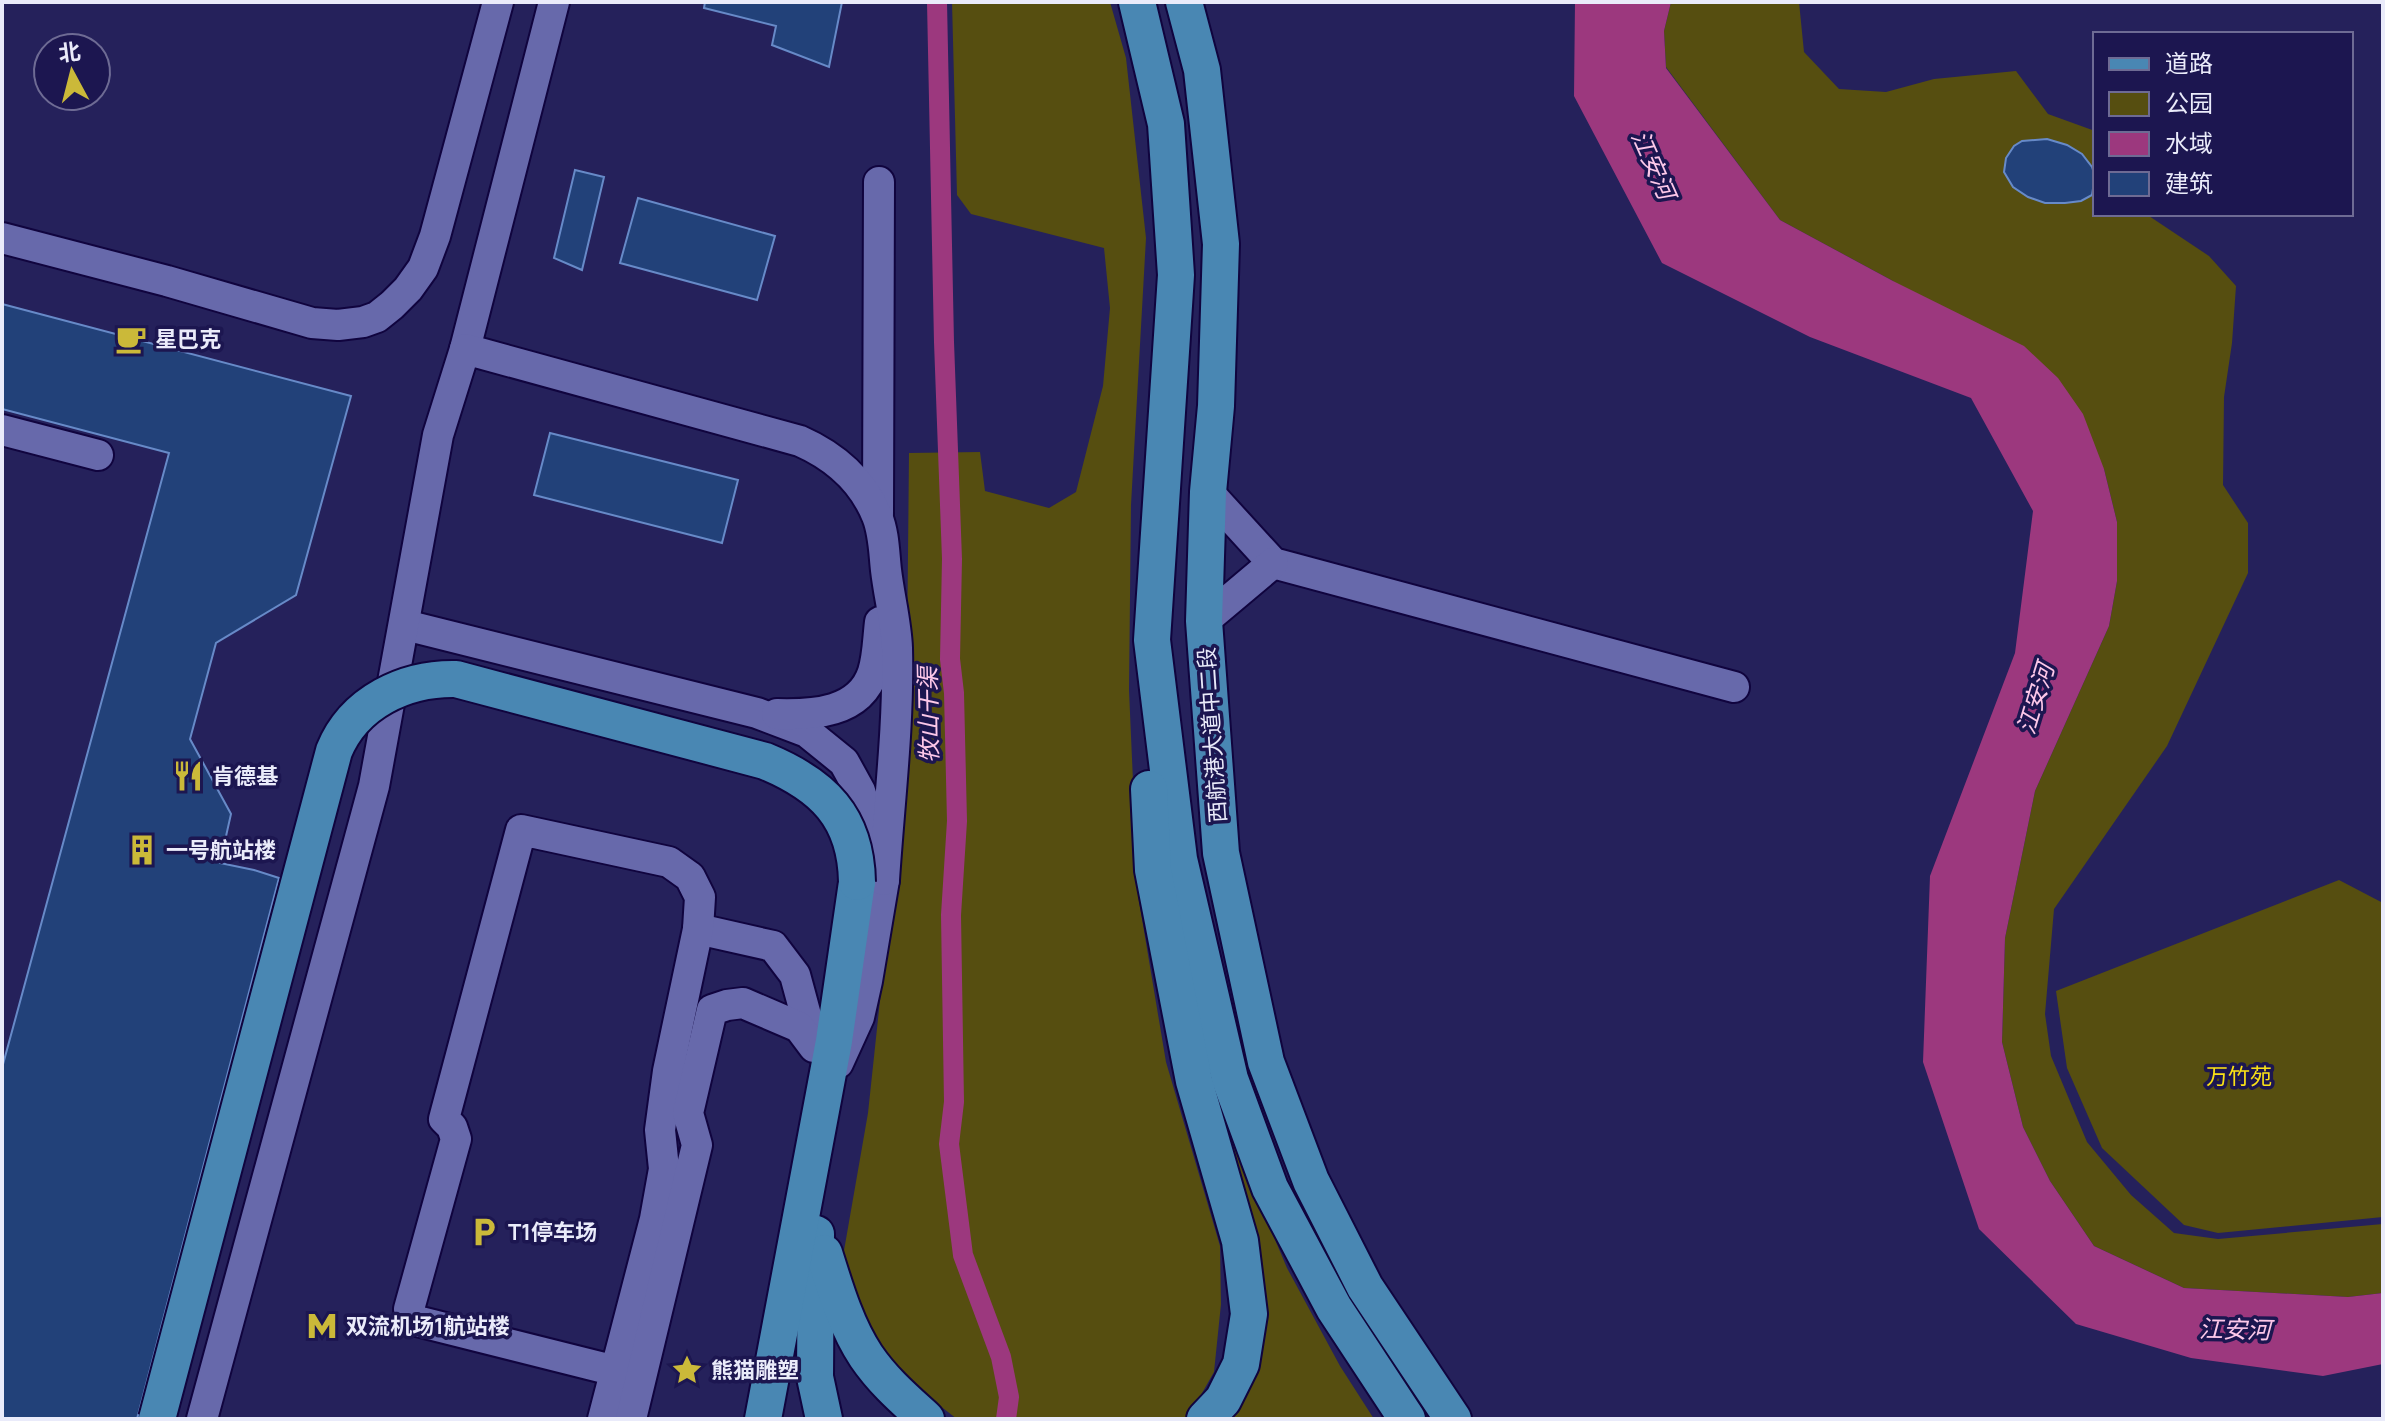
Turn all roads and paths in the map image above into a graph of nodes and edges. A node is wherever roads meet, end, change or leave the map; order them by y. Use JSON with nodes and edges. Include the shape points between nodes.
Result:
{"nodes":[{"id":1,"x":498,"y":2,"type":"edge"},
{"id":2,"x":554,"y":2,"type":"edge"},
{"id":3,"x":1137,"y":2,"type":"edge"},
{"id":4,"x":1184,"y":2,"type":"edge"},
{"id":5,"x":879,"y":182,"type":"dead end"},
{"id":6,"x":2,"y":238,"type":"edge"},
{"id":7,"x":465,"y":349,"type":"junction"},
{"id":8,"x":2,"y":430,"type":"edge"},
{"id":9,"x":98,"y":455,"type":"dead end"},
{"id":10,"x":1208,"y":492,"type":"junction"},
{"id":11,"x":878,"y":516,"type":"junction"},
{"id":12,"x":1273,"y":563,"type":"junction"},
{"id":13,"x":886,"y":568,"type":"junction"},
{"id":14,"x":1204,"y":621,"type":"junction"},
{"id":15,"x":405,"y":625,"type":"junction"},
{"id":16,"x":1152,"y":640,"type":"junction"},
{"id":17,"x":1734,"y":687,"type":"dead end"},
{"id":18,"x":757,"y":713,"type":"junction"},
{"id":19,"x":870,"y":881,"type":"junction"},
{"id":20,"x":698,"y":929,"type":"junction"},
{"id":21,"x":814,"y":1047,"type":"junction"},
{"id":22,"x":822,"y":1109,"type":"junction"},
{"id":23,"x":816,"y":1226,"type":"junction"},
{"id":24,"x":616,"y":1371,"type":"junction"},
{"id":25,"x":926,"y":1417,"type":"edge"},
{"id":26,"x":157,"y":1419,"type":"edge"},
{"id":27,"x":202,"y":1419,"type":"edge"},
{"id":28,"x":603,"y":1419,"type":"edge"},
{"id":29,"x":631,"y":1419,"type":"edge"},
{"id":30,"x":763,"y":1419,"type":"edge"},
{"id":31,"x":824,"y":1419,"type":"edge"},
{"id":32,"x":1205,"y":1419,"type":"edge"},
{"id":33,"x":1407,"y":1419,"type":"edge"},
{"id":34,"x":1453,"y":1419,"type":"edge"}],
"edges":[{"from":1,"to":6,"type":"street","via":[[423,268],[377,317],[351,324],[312,323]]},
{"from":2,"to":7,"type":"street"},
{"from":3,"to":16,"type":"main road","name":"西航港大道中二段","via":[[1166,124],[1176,275]]},
{"from":4,"to":10,"type":"main road","name":"西航港大道中二段","via":[[1202,70],[1221,244]]},
{"from":5,"to":11,"type":"street"},
{"from":7,"to":11,"type":"street","via":[[800,441],[855,480]]},
{"from":7,"to":15,"type":"street","via":[[438,435]]},
{"from":8,"to":9,"type":"street"},
{"from":10,"to":12,"type":"street"},
{"from":10,"to":14,"type":"main road","name":"西航港大道中二段"},
{"from":11,"to":13,"type":"street"},
{"from":12,"to":14,"type":"street"},
{"from":12,"to":17,"type":"street"},
{"from":13,"to":18,"type":"street","via":[[874,669],[864,689],[832,710]]},
{"from":13,"to":19,"type":"street","via":[[897,647],[895,727]]},
{"from":14,"to":34,"type":"main road","name":"西航港大道中二段","via":[[1221,853],[1266,1062],[1311,1181],[1365,1287]]},
{"from":15,"to":18,"type":"street"},
{"from":15,"to":27,"type":"street","via":[[374,786]]},
{"from":16,"to":32,"type":"main road","via":[[1147,742],[1153,870],[1194,1081],[1240,1241],[1249,1314],[1241,1364],[1223,1400]]},
{"from":16,"to":33,"type":"main road","name":"西航港大道中二段","via":[[1179,859],[1230,1079],[1270,1188],[1334,1308]]},
{"from":18,"to":19,"type":"street","via":[[807,732],[844,762],[871,819]]},
{"from":19,"to":22,"type":"main road"},
{"from":19,"to":26,"type":"main road","bridge":true,"via":[[849,830],[833,807],[797,775],[765,761],[456,679],[412,683],[372,703],[344,731],[334,751]]},
{"from":20,"to":21,"type":"street","via":[[773,946],[795,975]]},
{"from":20,"to":24,"type":"street","via":[[668,1071],[660,1130],[664,1169],[655,1219]]},
{"from":20,"to":24,"type":"street","via":[[700,897],[690,877],[669,862],[528,831],[448,1123],[456,1139],[409,1309],[417,1321]]},
{"from":21,"to":22,"type":"street"},
{"from":21,"to":29,"type":"street","via":[[799,1027],[743,1003],[712,1010],[688,1113],[697,1145]]},
{"from":22,"to":23,"type":"main road"},
{"from":22,"to":30,"type":"main road"},
{"from":23,"to":25,"type":"main road","via":[[859,1344],[895,1391]]},
{"from":23,"to":31,"type":"main road","via":[[814,1354]]},
{"from":24,"to":28,"type":"street"}]}
